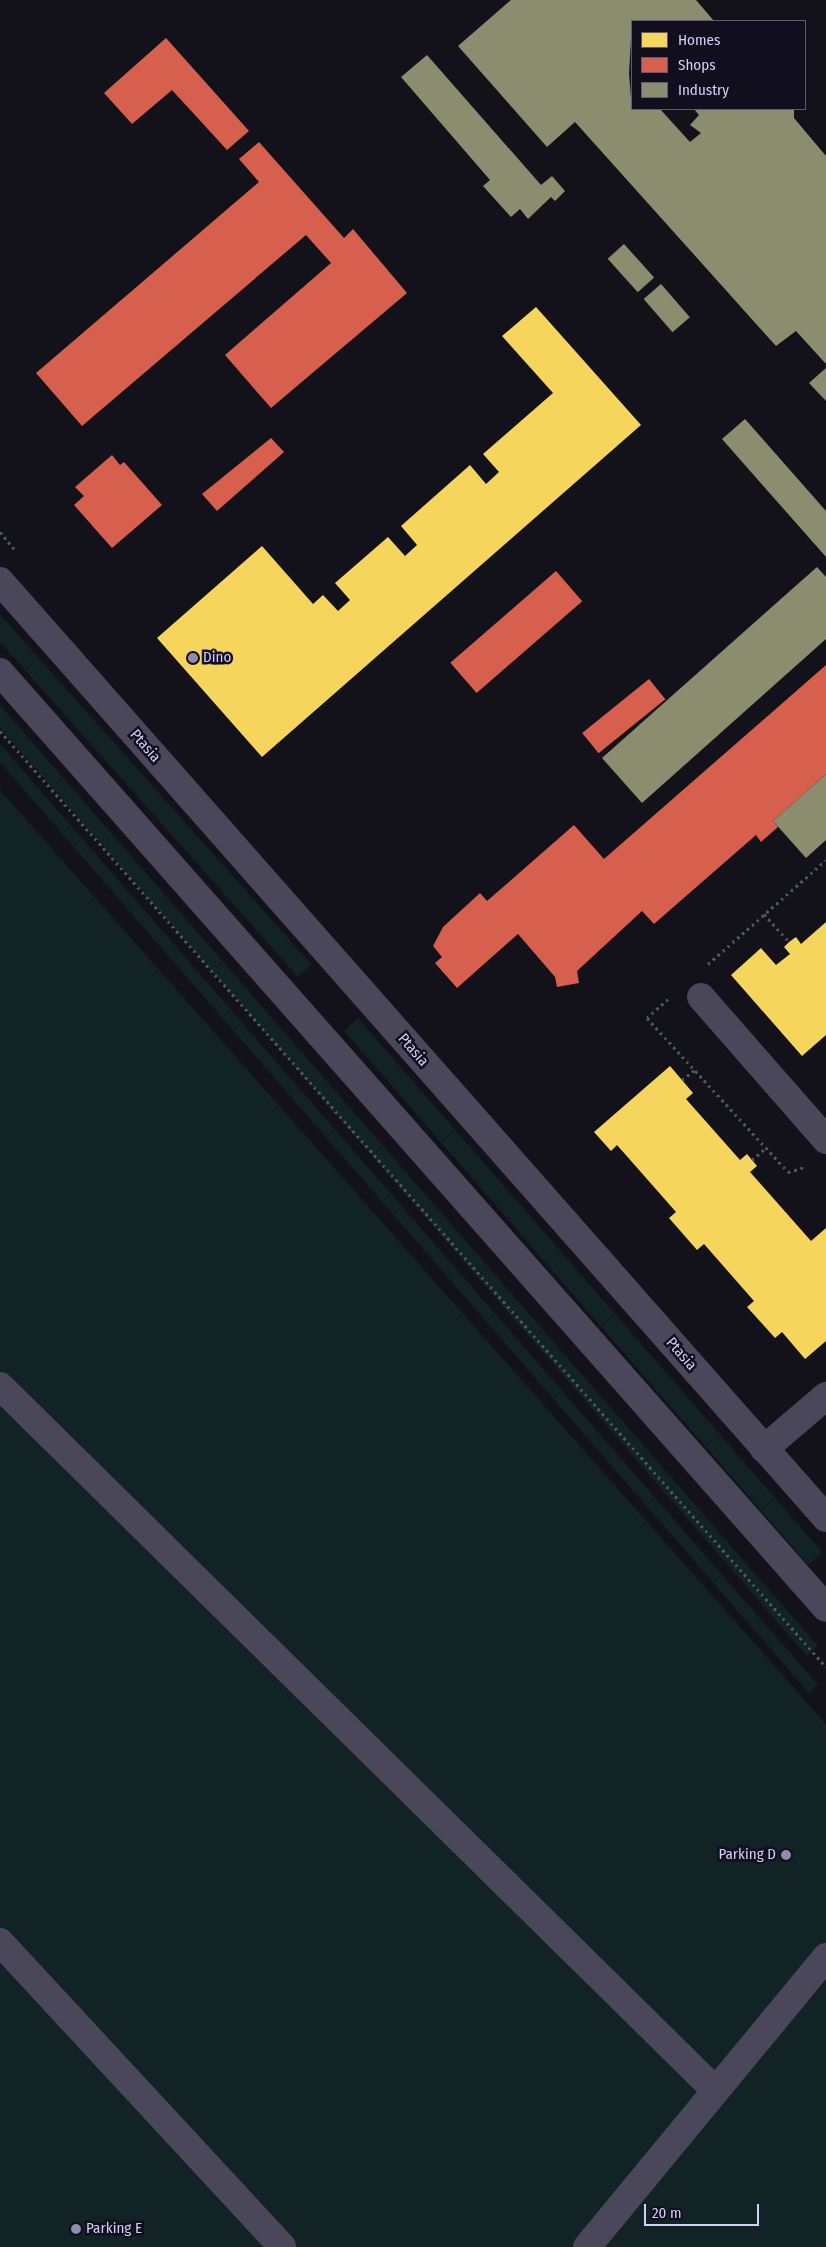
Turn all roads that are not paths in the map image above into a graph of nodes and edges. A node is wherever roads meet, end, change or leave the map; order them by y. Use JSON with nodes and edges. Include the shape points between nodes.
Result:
{"nodes":[{"id":1,"x":0,"y":582,"type":"edge"},
{"id":2,"x":0,"y":672,"type":"edge"},
{"id":3,"x":701,"y":996,"type":"dead end"},
{"id":4,"x":826,"y":1140,"type":"edge"},
{"id":5,"x":0,"y":1386,"type":"edge"},
{"id":6,"x":826,"y":1396,"type":"edge"},
{"id":7,"x":764,"y":1448,"type":"junction"},
{"id":8,"x":826,"y":1518,"type":"edge"},
{"id":9,"x":826,"y":1608,"type":"edge"},
{"id":10,"x":0,"y":1942,"type":"edge"},
{"id":11,"x":826,"y":1957,"type":"edge"},
{"id":12,"x":714,"y":2090,"type":"junction"},
{"id":13,"x":282,"y":2247,"type":"edge"},
{"id":14,"x":587,"y":2247,"type":"edge"}],
"edges":[{"from":1,"to":7,"type":"street","name":"Ptasia"},
{"from":2,"to":9,"type":"street"},
{"from":3,"to":4,"type":"street"},
{"from":5,"to":12,"type":"street"},
{"from":6,"to":7,"type":"street"},
{"from":7,"to":8,"type":"street","name":"Ptasia"},
{"from":10,"to":13,"type":"street"},
{"from":11,"to":12,"type":"street"},
{"from":12,"to":14,"type":"street"}]}
